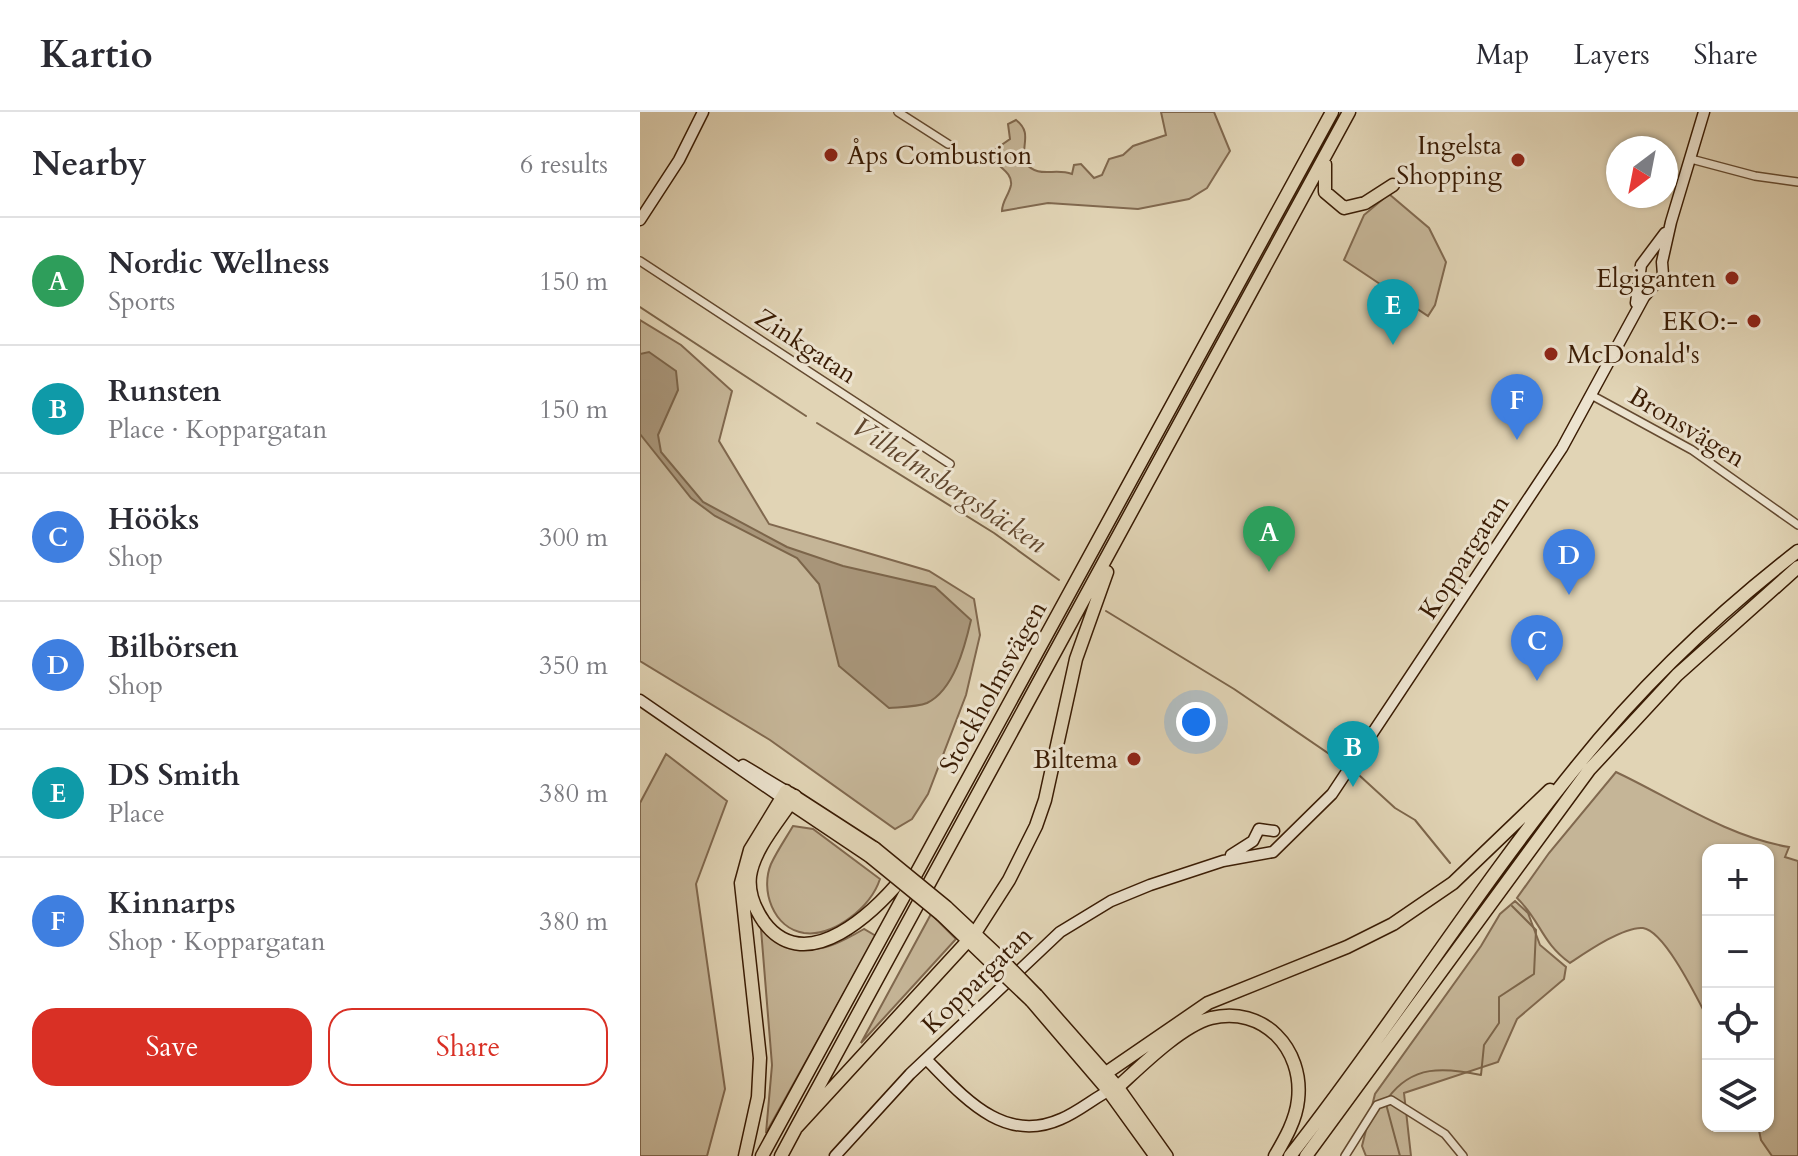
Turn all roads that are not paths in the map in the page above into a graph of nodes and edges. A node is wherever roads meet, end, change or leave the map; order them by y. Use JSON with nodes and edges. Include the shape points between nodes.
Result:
{"nodes":[{"id":1,"x":703,"y":112,"type":"edge"},
{"id":2,"x":898,"y":112,"type":"edge"},
{"id":3,"x":1332,"y":112,"type":"edge"},
{"id":4,"x":1349,"y":112,"type":"edge"},
{"id":5,"x":1704,"y":112,"type":"edge"},
{"id":6,"x":948,"y":144,"type":"dead end"},
{"id":7,"x":1327,"y":153,"type":"junction"},
{"id":8,"x":1691,"y":159,"type":"junction"},
{"id":9,"x":1798,"y":182,"type":"edge"},
{"id":10,"x":1393,"y":185,"type":"dead end"},
{"id":11,"x":640,"y":220,"type":"edge"},
{"id":12,"x":1671,"y":222,"type":"junction"},
{"id":13,"x":1650,"y":258,"type":"junction"},
{"id":14,"x":640,"y":261,"type":"edge"},
{"id":15,"x":1662,"y":262,"type":"junction"},
{"id":16,"x":1642,"y":276,"type":"junction"},
{"id":17,"x":1655,"y":282,"type":"junction"},
{"id":18,"x":1631,"y":320,"type":"junction"},
{"id":19,"x":1593,"y":396,"type":"junction"},
{"id":20,"x":950,"y":464,"type":"dead end"},
{"id":21,"x":1140,"y":496,"type":"junction"},
{"id":22,"x":1795,"y":522,"type":"edge"},
{"id":23,"x":1798,"y":551,"type":"edge"},
{"id":24,"x":1798,"y":567,"type":"edge"},
{"id":25,"x":640,"y":700,"type":"edge"},
{"id":26,"x":1579,"y":763,"type":"junction"},
{"id":27,"x":788,"y":797,"type":"junction"},
{"id":28,"x":956,"y":799,"type":"junction"},
{"id":29,"x":1318,"y":806,"type":"junction"},
{"id":30,"x":1274,"y":831,"type":"junction"},
{"id":31,"x":1253,"y":841,"type":"junction"},
{"id":32,"x":1278,"y":845,"type":"junction"},
{"id":33,"x":1261,"y":852,"type":"junction"},
{"id":34,"x":1223,"y":861,"type":"junction"},
{"id":35,"x":971,"y":937,"type":"junction"},
{"id":36,"x":926,"y":1059,"type":"junction"},
{"id":37,"x":1108,"y":1083,"type":"junction"},
{"id":38,"x":796,"y":1128,"type":"junction"},
{"id":39,"x":745,"y":1156,"type":"edge"},
{"id":40,"x":762,"y":1156,"type":"edge"},
{"id":41,"x":781,"y":1156,"type":"edge"},
{"id":42,"x":835,"y":1156,"type":"edge"},
{"id":43,"x":1155,"y":1156,"type":"edge"},
{"id":44,"x":1167,"y":1156,"type":"edge"},
{"id":45,"x":1275,"y":1156,"type":"edge"},
{"id":46,"x":1290,"y":1156,"type":"edge"},
{"id":47,"x":1306,"y":1156,"type":"edge"},
{"id":48,"x":1345,"y":1156,"type":"edge"},
{"id":49,"x":1463,"y":1156,"type":"edge"}],
"edges":[{"from":1,"to":11,"type":"street"},
{"from":2,"to":6,"type":"street"},
{"from":3,"to":28,"type":"highway","name":"Stockholmsvägen"},
{"from":4,"to":7,"type":"highway","name":"Stockholmsvägen"},
{"from":5,"to":8,"type":"street"},
{"from":7,"to":10,"type":"highway","via":[[1324,187],[1337,205],[1357,207]]},
{"from":7,"to":21,"type":"highway","name":"Stockholmsvägen"},
{"from":8,"to":9,"type":"street"},
{"from":8,"to":12,"type":"street"},
{"from":12,"to":13,"type":"street"},
{"from":12,"to":15,"type":"street"},
{"from":13,"to":15,"type":"street"},
{"from":13,"to":16,"type":"street","via":[[1641,265]]},
{"from":14,"to":20,"type":"street","name":"Zinkgatan"},
{"from":15,"to":17,"type":"street","via":[[1663,275]]},
{"from":16,"to":17,"type":"street"},
{"from":16,"to":18,"type":"street","name":"Koppargatan"},
{"from":17,"to":18,"type":"street","name":"Koppargatan"},
{"from":18,"to":19,"type":"street","name":"Koppargatan"},
{"from":19,"to":22,"type":"street","name":"Bronsvägen","via":[[1692,450]]},
{"from":19,"to":29,"type":"street","name":"Koppargatan","via":[[1359,758]]},
{"from":21,"to":35,"type":"highway","via":[[1083,634],[1036,826]]},
{"from":21,"to":38,"type":"highway","name":"Stockholmsvägen"},
{"from":23,"to":26,"type":"highway","via":[[1678,656]]},
{"from":24,"to":47,"type":"highway","via":[[1677,675],[1589,770]]},
{"from":25,"to":27,"type":"street"},
{"from":26,"to":37,"type":"highway","via":[[1430,900],[1370,937],[1208,1003]]},
{"from":26,"to":46,"type":"highway"},
{"from":27,"to":28,"type":"highway","via":[[754,861],[751,895],[767,927],[783,938],[808,943],[843,934],[870,912],[906,873]]},
{"from":27,"to":35,"type":"main road","bridge":true,"via":[[873,853]]},
{"from":27,"to":39,"type":"highway","via":[[750,850],[741,883],[760,1058]]},
{"from":28,"to":40,"type":"highway","name":"Stockholmsvägen"},
{"from":29,"to":30,"type":"street","name":"Koppargatan"},
{"from":29,"to":32,"type":"street","name":"Koppargatan"},
{"from":30,"to":31,"type":"street","via":[[1259,829]]},
{"from":30,"to":32,"type":"street"},
{"from":31,"to":33,"type":"street"},
{"from":31,"to":34,"type":"street","name":"Koppargatan"},
{"from":32,"to":33,"type":"street","via":[[1273,852]]},
{"from":33,"to":34,"type":"street","name":"Koppargatan"},
{"from":34,"to":36,"type":"street","name":"Koppargatan","via":[[1111,901],[1060,932]]},
{"from":35,"to":37,"type":"main road","bridge":true,"via":[[1034,998]]},
{"from":35,"to":38,"type":"highway"},
{"from":36,"to":37,"type":"street","via":[[974,1106],[1001,1122],[1045,1125],[1083,1106]]},
{"from":36,"to":42,"type":"street","name":"Koppargatan"},
{"from":37,"to":43,"type":"main road"},
{"from":37,"to":44,"type":"main road"},
{"from":37,"to":45,"type":"highway","via":[[1200,1022],[1233,1016],[1255,1020],[1284,1044],[1298,1076],[1295,1114]]},
{"from":38,"to":41,"type":"highway"},
{"from":48,"to":49,"type":"street","via":[[1372,1112],[1387,1100],[1445,1134]]}]}
